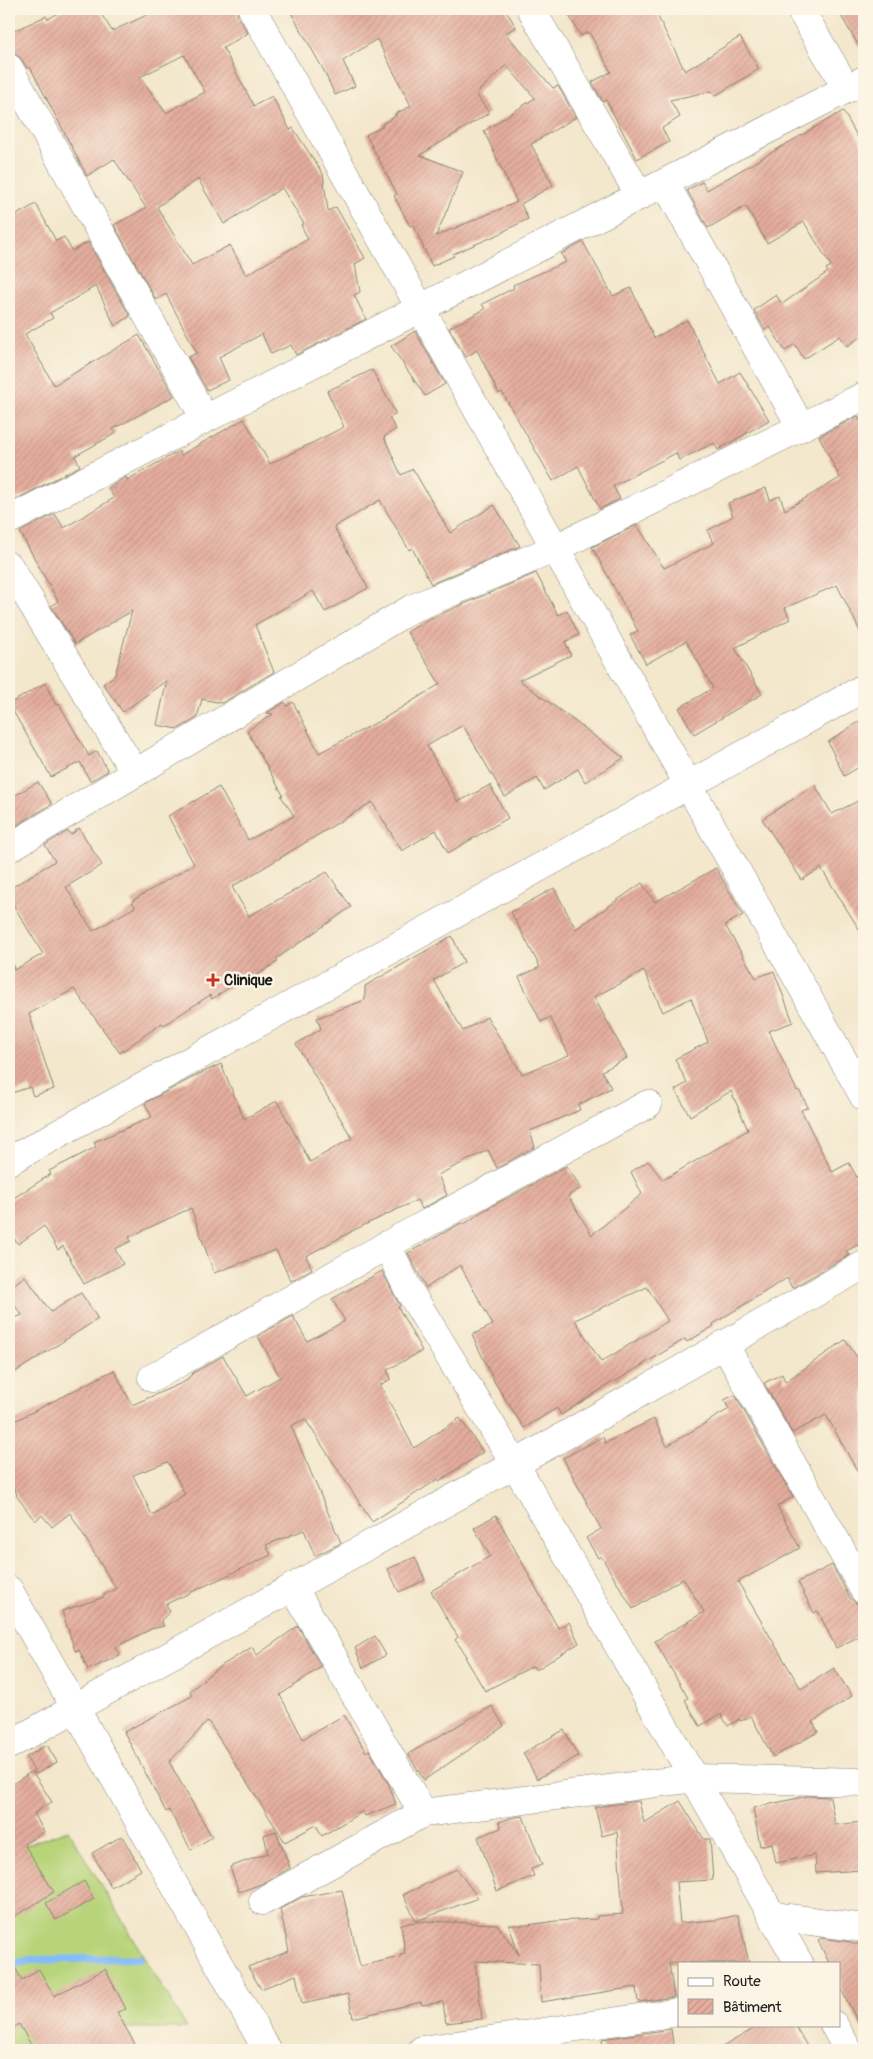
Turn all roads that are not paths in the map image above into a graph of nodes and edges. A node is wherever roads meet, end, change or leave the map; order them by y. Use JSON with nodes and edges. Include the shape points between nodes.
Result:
{"nodes":[{"id":1,"x":252,"y":9,"type":"edge"},
{"id":2,"x":531,"y":9,"type":"edge"},
{"id":3,"x":800,"y":9,"type":"edge"},
{"id":4,"x":9,"y":68,"type":"edge"},
{"id":5,"x":855,"y":85,"type":"edge"},
{"id":6,"x":665,"y":183,"type":"junction"},
{"id":7,"x":640,"y":196,"type":"junction"},
{"id":8,"x":422,"y":308,"type":"junction"},
{"id":9,"x":864,"y":396,"type":"edge"},
{"id":10,"x":205,"y":419,"type":"junction"},
{"id":11,"x":801,"y":427,"type":"junction"},
{"id":12,"x":9,"y":520,"type":"edge"},
{"id":13,"x":556,"y":548,"type":"junction"},
{"id":14,"x":9,"y":566,"type":"edge"},
{"id":15,"x":864,"y":688,"type":"edge"},
{"id":16,"x":135,"y":773,"type":"junction"},
{"id":17,"x":689,"y":785,"type":"junction"},
{"id":18,"x":9,"y":848,"type":"edge"},
{"id":19,"x":864,"y":1097,"type":"edge"},
{"id":20,"x":648,"y":1104,"type":"dead end"},
{"id":21,"x":9,"y":1161,"type":"edge"},
{"id":22,"x":387,"y":1245,"type":"junction"},
{"id":23,"x":864,"y":1265,"type":"edge"},
{"id":24,"x":724,"y":1344,"type":"junction"},
{"id":25,"x":152,"y":1378,"type":"dead end"},
{"id":26,"x":515,"y":1464,"type":"junction"},
{"id":27,"x":293,"y":1587,"type":"junction"},
{"id":28,"x":9,"y":1590,"type":"edge"},
{"id":29,"x":864,"y":1590,"type":"edge"},
{"id":30,"x":74,"y":1708,"type":"junction"},
{"id":31,"x":9,"y":1745,"type":"edge"},
{"id":32,"x":695,"y":1778,"type":"junction"},
{"id":33,"x":864,"y":1782,"type":"edge"},
{"id":34,"x":423,"y":1813,"type":"junction"},
{"id":35,"x":263,"y":1901,"type":"dead end"},
{"id":36,"x":773,"y":1916,"type":"junction"},
{"id":37,"x":864,"y":1928,"type":"edge"},
{"id":38,"x":798,"y":1962,"type":"edge"},
{"id":39,"x":678,"y":2012,"type":"edge"},
{"id":40,"x":835,"y":2026,"type":"edge"},
{"id":41,"x":553,"y":2041,"type":"edge"},
{"id":42,"x":267,"y":2050,"type":"edge"},
{"id":43,"x":422,"y":2050,"type":"edge"},
{"id":44,"x":848,"y":2050,"type":"edge"}],
"edges":[{"from":1,"to":8,"type":"street"},
{"from":2,"to":7,"type":"street"},
{"from":3,"to":5,"type":"street"},
{"from":4,"to":10,"type":"street"},
{"from":5,"to":6,"type":"street"},
{"from":6,"to":7,"type":"street"},
{"from":6,"to":11,"type":"street"},
{"from":7,"to":8,"type":"street"},
{"from":8,"to":10,"type":"street"},
{"from":8,"to":13,"type":"street"},
{"from":9,"to":11,"type":"street"},
{"from":10,"to":12,"type":"street"},
{"from":11,"to":13,"type":"street"},
{"from":13,"to":16,"type":"street","via":[[410,609]]},
{"from":13,"to":17,"type":"street"},
{"from":14,"to":16,"type":"street"},
{"from":15,"to":17,"type":"street"},
{"from":16,"to":18,"type":"street"},
{"from":17,"to":19,"type":"street"},
{"from":17,"to":21,"type":"street"},
{"from":20,"to":22,"type":"street"},
{"from":22,"to":25,"type":"street"},
{"from":22,"to":26,"type":"street","via":[[408,1289]]},
{"from":23,"to":24,"type":"street"},
{"from":24,"to":26,"type":"street"},
{"from":24,"to":29,"type":"street"},
{"from":26,"to":27,"type":"street"},
{"from":26,"to":32,"type":"street"},
{"from":27,"to":30,"type":"street"},
{"from":27,"to":34,"type":"street"},
{"from":28,"to":30,"type":"street"},
{"from":30,"to":31,"type":"street"},
{"from":30,"to":42,"type":"street"},
{"from":32,"to":33,"type":"street"},
{"from":32,"to":34,"type":"street"},
{"from":32,"to":36,"type":"street"},
{"from":34,"to":35,"type":"street"},
{"from":36,"to":37,"type":"street"},
{"from":36,"to":38,"type":"street"},
{"from":39,"to":41,"type":"street"},
{"from":40,"to":44,"type":"street"},
{"from":41,"to":43,"type":"street"}]}
